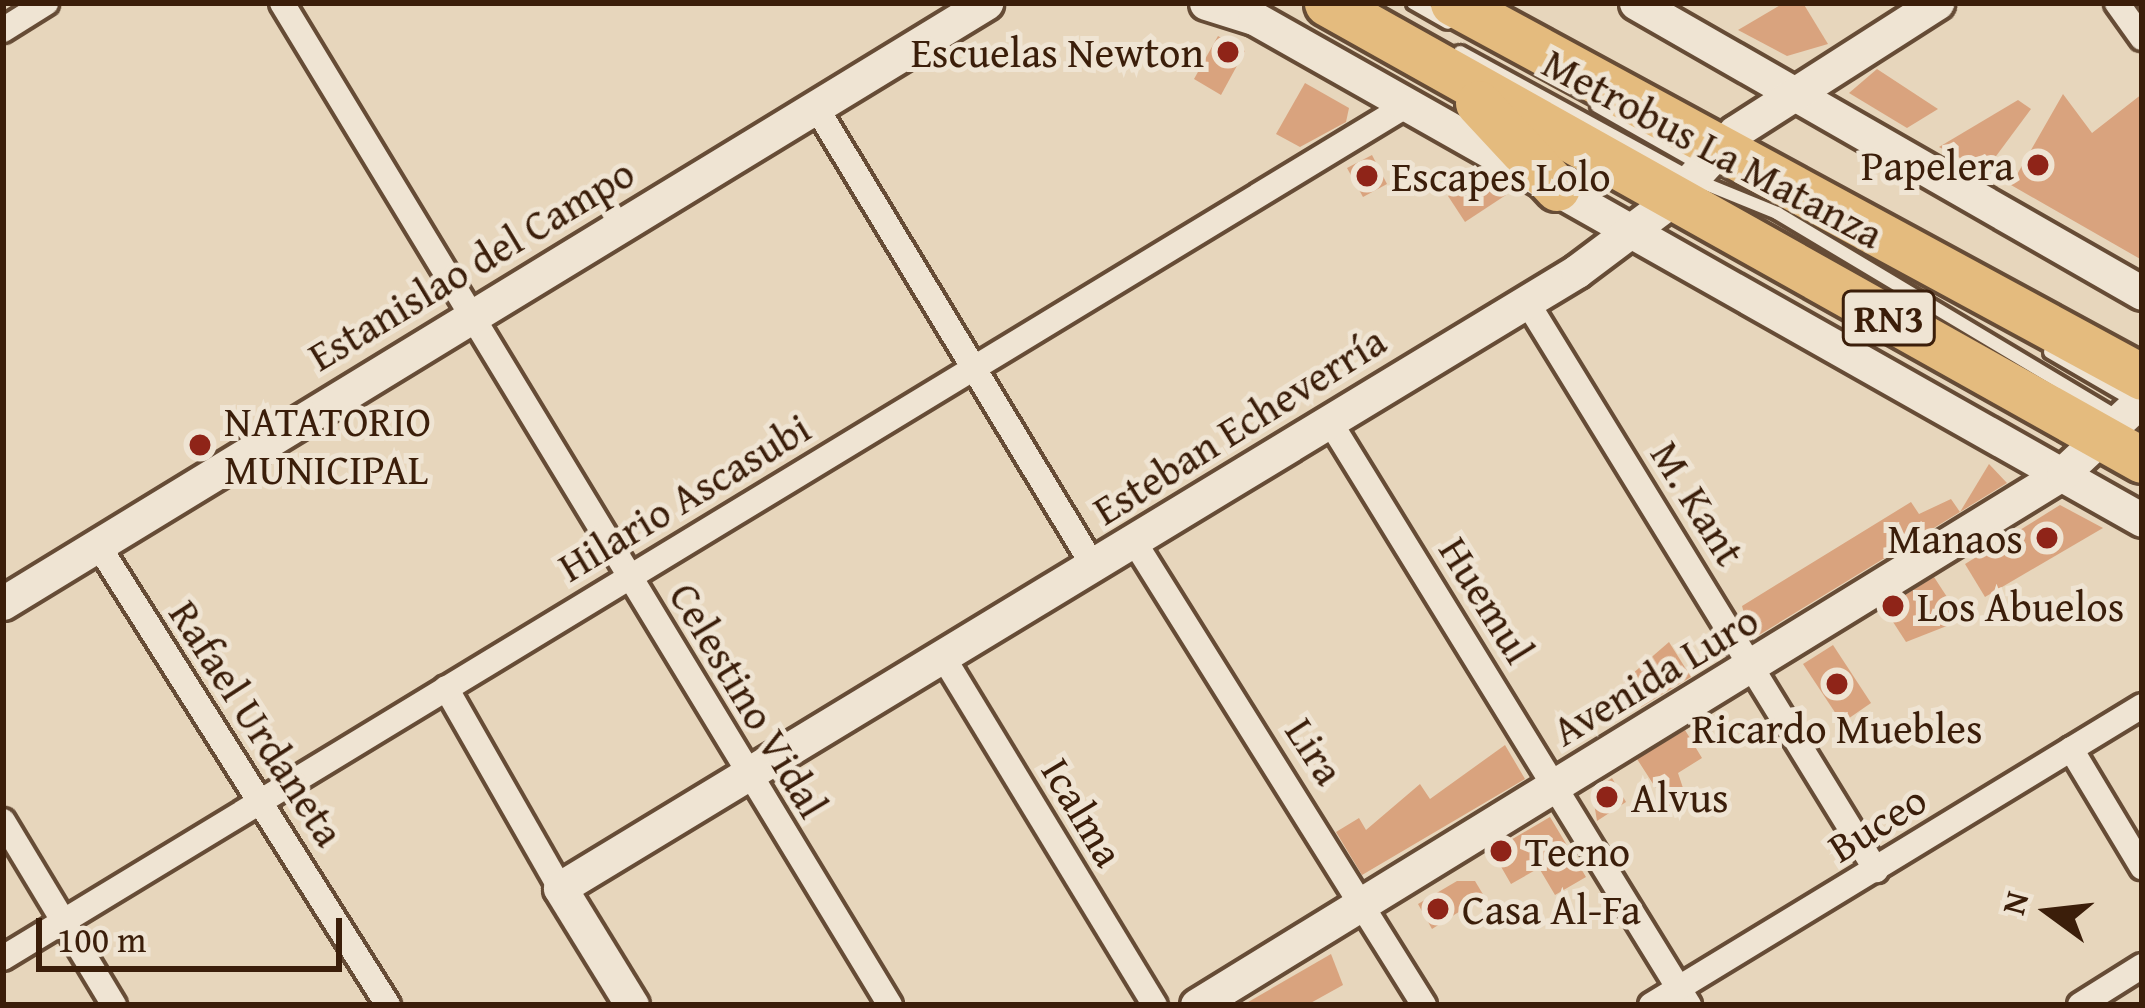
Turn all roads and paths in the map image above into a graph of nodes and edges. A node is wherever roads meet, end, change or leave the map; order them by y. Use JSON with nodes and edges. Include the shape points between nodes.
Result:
{"nodes":[{"id":1,"x":46,"y":3,"type":"edge"},
{"id":2,"x":282,"y":3,"type":"edge"},
{"id":3,"x":986,"y":3,"type":"edge"},
{"id":4,"x":1206,"y":3,"type":"edge"},
{"id":5,"x":1327,"y":3,"type":"edge"},
{"id":6,"x":1413,"y":3,"type":"edge"},
{"id":7,"x":1474,"y":3,"type":"edge"},
{"id":8,"x":1636,"y":3,"type":"edge"},
{"id":9,"x":1937,"y":3,"type":"edge"},
{"id":10,"x":2117,"y":3,"type":"edge"},
{"id":11,"x":3,"y":30,"type":"edge"},
{"id":12,"x":1508,"y":34,"type":"junction"},
{"id":13,"x":1443,"y":36,"type":"edge"},
{"id":14,"x":2142,"y":38,"type":"edge"},
{"id":15,"x":1797,"y":87,"type":"junction"},
{"id":16,"x":1407,"y":105,"type":"junction"},
{"id":17,"x":816,"y":107,"type":"junction"},
{"id":18,"x":1697,"y":172,"type":"junction"},
{"id":19,"x":1557,"y":188,"type":"junction"},
{"id":20,"x":1636,"y":232,"type":"junction"},
{"id":21,"x":2142,"y":293,"type":"edge"},
{"id":22,"x":1527,"y":302,"type":"junction"},
{"id":23,"x":472,"y":315,"type":"junction"},
{"id":24,"x":1998,"y":322,"type":"dead end"},
{"id":25,"x":2038,"y":345,"type":"dead end"},
{"id":26,"x":976,"y":366,"type":"junction"},
{"id":27,"x":2133,"y":416,"type":"edge"},
{"id":28,"x":1330,"y":422,"type":"junction"},
{"id":29,"x":2063,"y":473,"type":"junction"},
{"id":30,"x":2142,"y":520,"type":"edge"},
{"id":31,"x":1135,"y":542,"type":"junction"},
{"id":32,"x":98,"y":545,"type":"junction"},
{"id":33,"x":1094,"y":567,"type":"junction"},
{"id":34,"x":629,"y":576,"type":"junction"},
{"id":35,"x":3,"y":603,"type":"edge"},
{"id":36,"x":945,"y":660,"type":"junction"},
{"id":37,"x":1756,"y":669,"type":"junction"},
{"id":38,"x":446,"y":688,"type":"junction"},
{"id":39,"x":2142,"y":706,"type":"edge"},
{"id":40,"x":2072,"y":749,"type":"junction"},
{"id":41,"x":746,"y":774,"type":"junction"},
{"id":42,"x":1557,"y":786,"type":"junction"},
{"id":43,"x":258,"y":801,"type":"junction"},
{"id":44,"x":3,"y":821,"type":"edge"},
{"id":45,"x":2142,"y":867,"type":"edge"},
{"id":46,"x":1876,"y":870,"type":"junction"},
{"id":47,"x":560,"y":888,"type":"junction"},
{"id":48,"x":1365,"y":902,"type":"junction"},
{"id":49,"x":62,"y":922,"type":"junction"},
{"id":50,"x":3,"y":958,"type":"edge"},
{"id":51,"x":2142,"y":966,"type":"edge"},
{"id":52,"x":1684,"y":997,"type":"edge"},
{"id":53,"x":114,"y":1005,"type":"edge"},
{"id":54,"x":388,"y":1005,"type":"edge"},
{"id":55,"x":632,"y":1005,"type":"edge"},
{"id":56,"x":890,"y":1005,"type":"edge"},
{"id":57,"x":1155,"y":1005,"type":"edge"},
{"id":58,"x":1197,"y":1005,"type":"edge"},
{"id":59,"x":1424,"y":1005,"type":"edge"},
{"id":60,"x":1651,"y":1005,"type":"edge"},
{"id":61,"x":2080,"y":1005,"type":"edge"}],
"edges":[{"from":1,"to":11,"type":"street"},
{"from":2,"to":23,"type":"street","name":"Celestino Vidal"},
{"from":3,"to":17,"type":"street","name":"Estanislao del Campo"},
{"from":4,"to":16,"type":"street","via":[[1254,18]]},
{"from":5,"to":13,"type":"highway","number":"RN3"},
{"from":6,"to":18,"type":"lane","name":"Metrobus La Matanza"},
{"from":7,"to":12,"type":"highway"},
{"from":8,"to":15,"type":"street"},
{"from":9,"to":15,"type":"street","name":"Esteban Echeverría"},
{"from":10,"to":14,"type":"street"},
{"from":12,"to":13,"type":"highway","number":"RN3"},
{"from":12,"to":18,"type":"highway","number":"RN3"},
{"from":13,"to":18,"type":"highway","number":"RN3"},
{"from":13,"to":19,"type":"highway"},
{"from":15,"to":18,"type":"street","name":"Esteban Echeverría"},
{"from":15,"to":21,"type":"street"},
{"from":16,"to":19,"type":"street"},
{"from":16,"to":26,"type":"street","name":"Hilario Ascasubi"},
{"from":17,"to":23,"type":"street","name":"Estanislao del Campo"},
{"from":17,"to":26,"type":"street"},
{"from":18,"to":20,"type":"street","name":"Esteban Echeverría"},
{"from":18,"to":24,"type":"lane","name":"Metrobus La Matanza","via":[[1780,196]]},
{"from":18,"to":27,"type":"highway","number":"RN3"},
{"from":18,"to":27,"type":"highway","number":"RN3"},
{"from":19,"to":20,"type":"street"},
{"from":20,"to":22,"type":"street","name":"Esteban Echeverría"},
{"from":20,"to":29,"type":"street"},
{"from":22,"to":28,"type":"street","name":"Esteban Echeverría"},
{"from":22,"to":37,"type":"street","name":"M. Kant"},
{"from":23,"to":32,"type":"street","name":"Estanislao del Campo"},
{"from":23,"to":34,"type":"street","name":"Celestino Vidal"},
{"from":25,"to":27,"type":"lane"},
{"from":26,"to":33,"type":"street"},
{"from":26,"to":34,"type":"street","name":"Hilario Ascasubi"},
{"from":27,"to":29,"type":"street","name":"Avenida Luro"},
{"from":28,"to":31,"type":"street","name":"Esteban Echeverría"},
{"from":28,"to":42,"type":"street","name":"Huemul"},
{"from":29,"to":30,"type":"street"},
{"from":29,"to":37,"type":"street","name":"Avenida Luro"},
{"from":31,"to":33,"type":"street","name":"Esteban Echeverría"},
{"from":31,"to":48,"type":"street","name":"Lira"},
{"from":32,"to":35,"type":"street","name":"Estanislao del Campo"},
{"from":32,"to":43,"type":"street","name":"Rafael Urdaneta"},
{"from":33,"to":36,"type":"street","name":"Esteban Echeverría"},
{"from":34,"to":38,"type":"street","name":"Hilario Ascasubi"},
{"from":34,"to":41,"type":"street","name":"Celestino Vidal"},
{"from":36,"to":41,"type":"street","name":"Esteban Echeverría"},
{"from":36,"to":57,"type":"street","name":"Icalma"},
{"from":37,"to":42,"type":"street","name":"Avenida Luro"},
{"from":37,"to":46,"type":"street","name":"M. Kant"},
{"from":38,"to":43,"type":"street","name":"Hilario Ascasubi"},
{"from":38,"to":47,"type":"street"},
{"from":39,"to":40,"type":"street","name":"Buceo"},
{"from":40,"to":45,"type":"street"},
{"from":40,"to":46,"type":"street","name":"Buceo"},
{"from":41,"to":47,"type":"street","name":"Esteban Echeverría"},
{"from":41,"to":56,"type":"street","name":"Celestino Vidal"},
{"from":42,"to":48,"type":"street","name":"Avenida Luro"},
{"from":42,"to":52,"type":"street","name":"Huemul"},
{"from":43,"to":49,"type":"street","name":"Hilario Ascasubi"},
{"from":43,"to":54,"type":"street","name":"Rafael Urdaneta"},
{"from":44,"to":49,"type":"street"},
{"from":46,"to":52,"type":"street","name":"Buceo"},
{"from":47,"to":55,"type":"street"},
{"from":48,"to":58,"type":"street","name":"Avenida Luro"},
{"from":48,"to":59,"type":"street","name":"Lira"},
{"from":49,"to":50,"type":"street","name":"Hilario Ascasubi"},
{"from":49,"to":53,"type":"street"},
{"from":51,"to":61,"type":"street"},
{"from":52,"to":60,"type":"street","name":"Buceo"}]}
